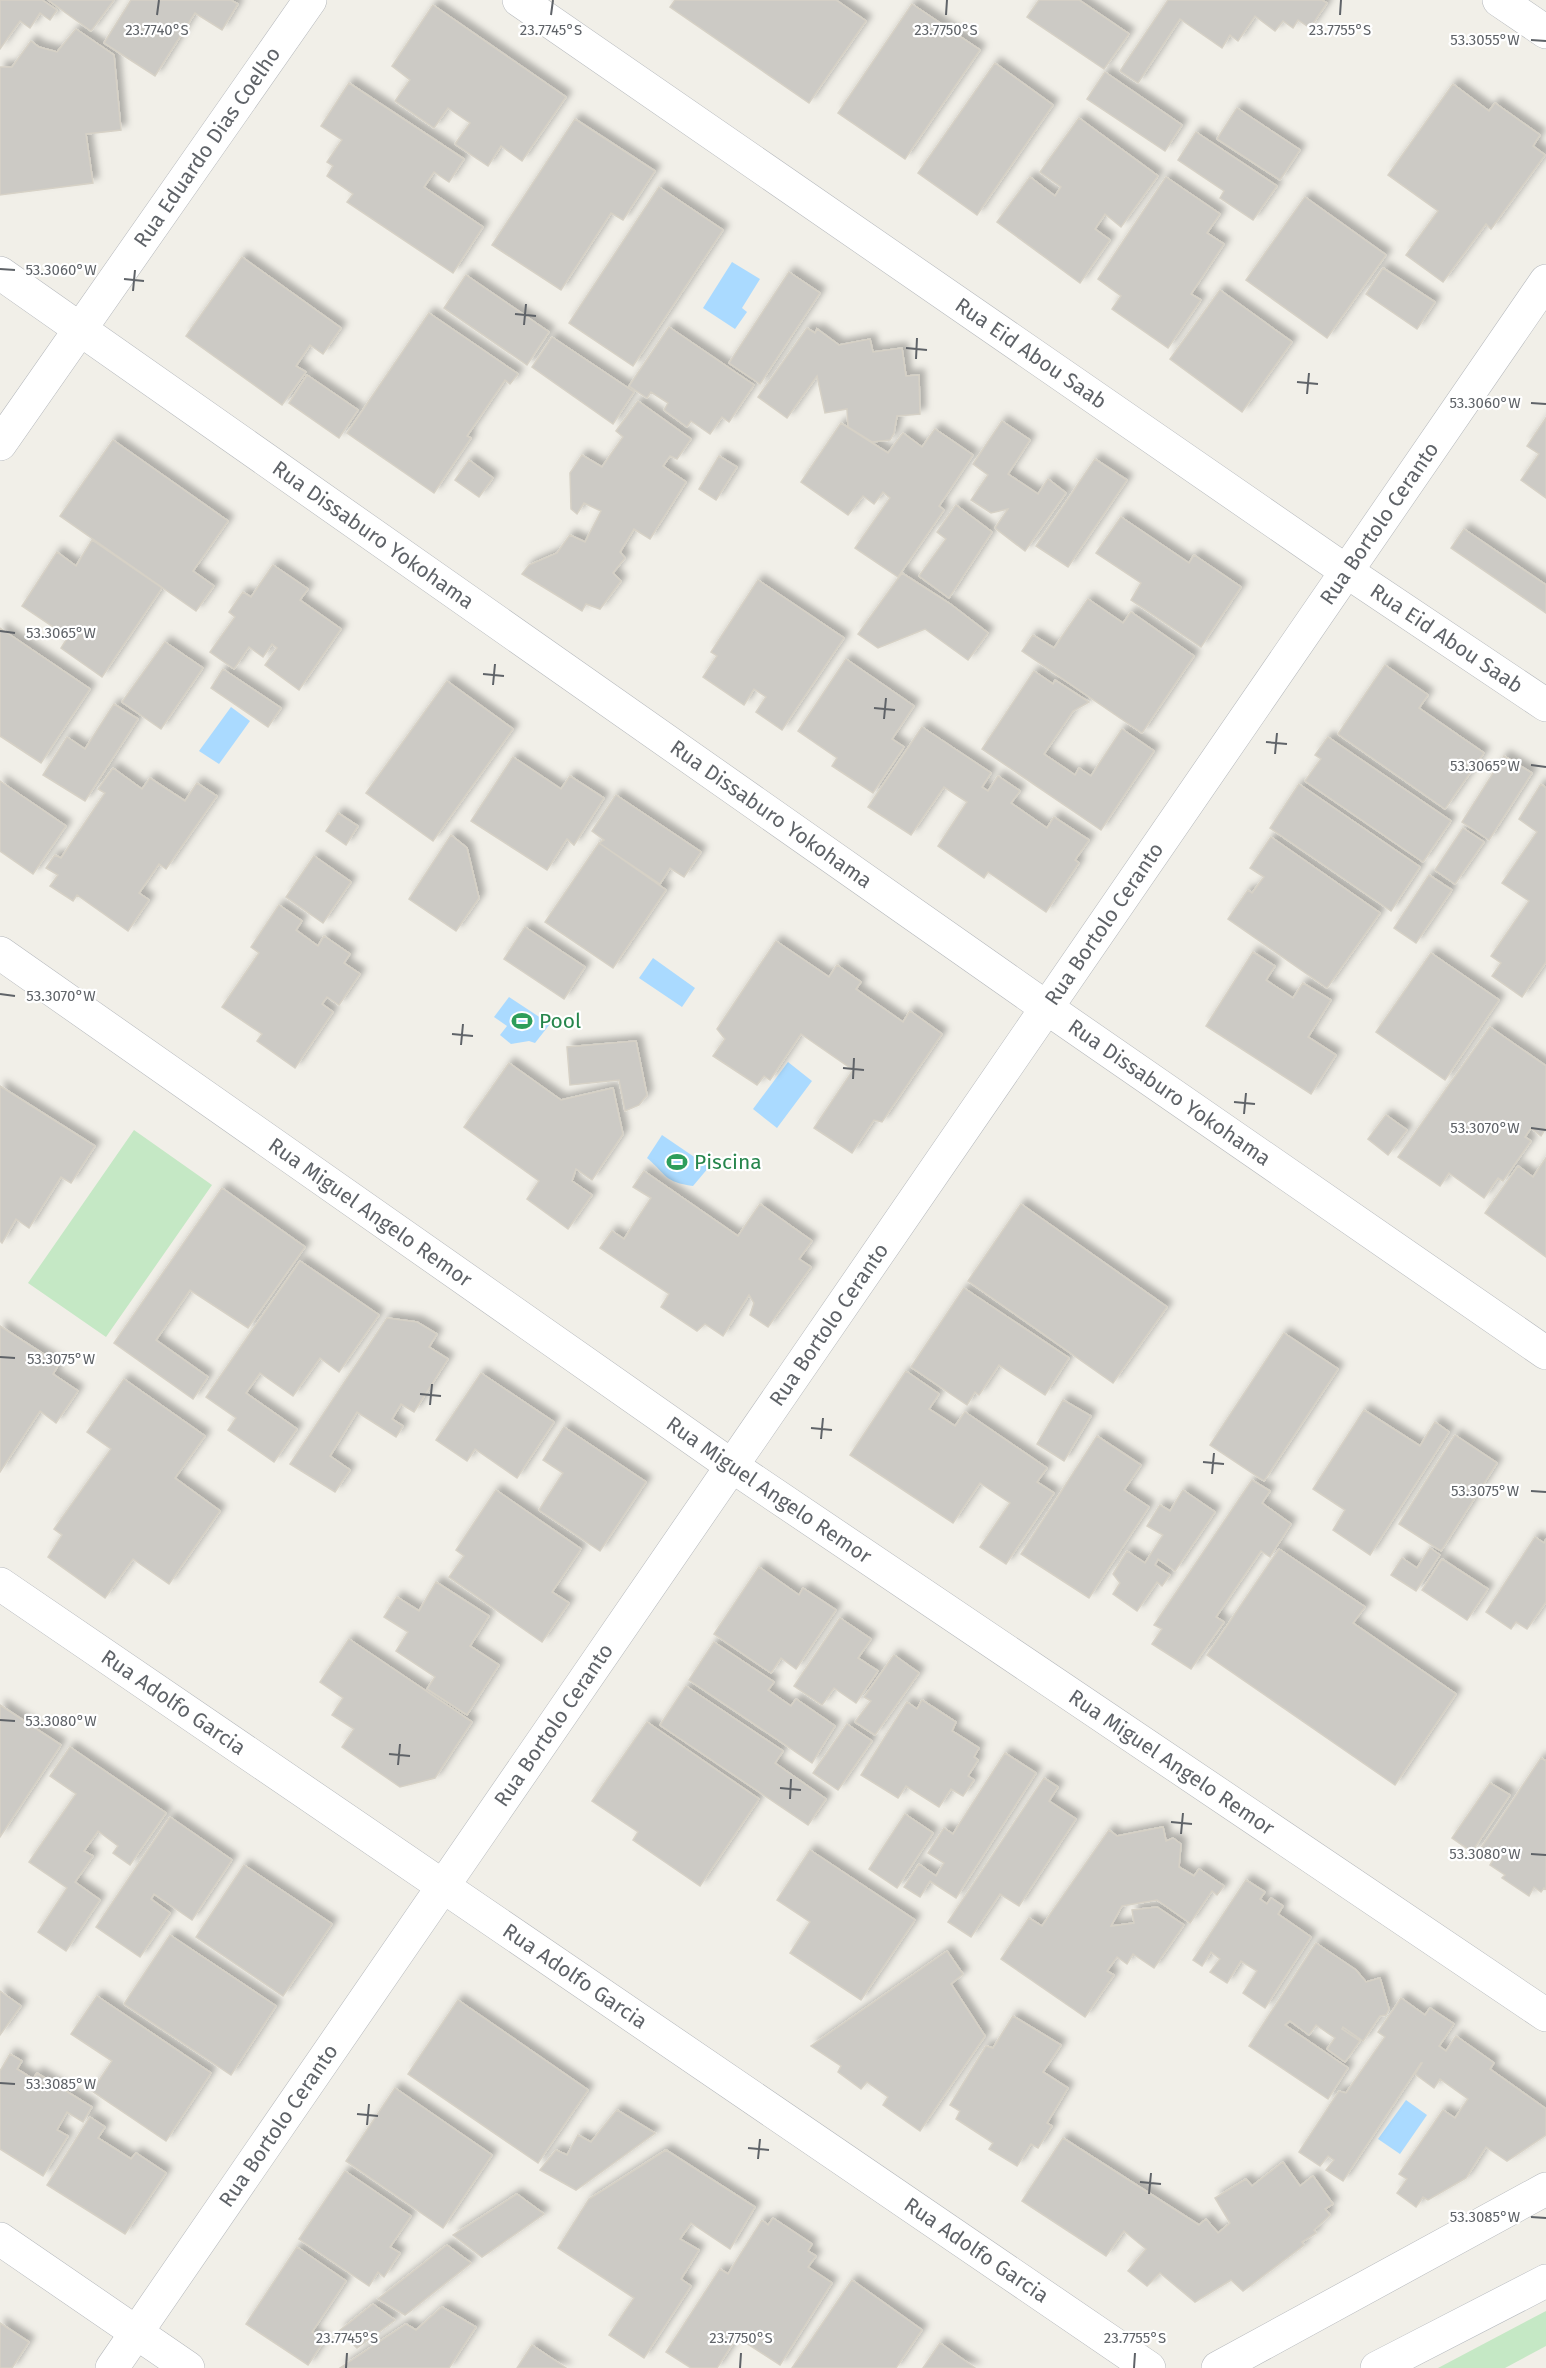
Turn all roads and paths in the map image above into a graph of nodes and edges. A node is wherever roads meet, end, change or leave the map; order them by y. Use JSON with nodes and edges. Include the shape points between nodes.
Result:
{"nodes":[{"id":1,"x":310,"y":0,"type":"edge"},
{"id":2,"x":519,"y":0,"type":"edge"},
{"id":3,"x":1499,"y":0,"type":"edge"},
{"id":4,"x":1546,"y":32,"type":"edge"},
{"id":5,"x":0,"y":273,"type":"edge"},
{"id":6,"x":1546,"y":282,"type":"edge"},
{"id":7,"x":80,"y":329,"type":"junction"},
{"id":8,"x":0,"y":444,"type":"edge"},
{"id":9,"x":1346,"y":572,"type":"junction"},
{"id":10,"x":1546,"y":705,"type":"edge"},
{"id":11,"x":0,"y":954,"type":"edge"},
{"id":12,"x":1047,"y":1008,"type":"junction"},
{"id":13,"x":1546,"y":1353,"type":"edge"},
{"id":14,"x":732,"y":1466,"type":"junction"},
{"id":15,"x":0,"y":1584,"type":"edge"},
{"id":16,"x":443,"y":1886,"type":"junction"},
{"id":17,"x":1546,"y":2015,"type":"edge"},
{"id":18,"x":1546,"y":2189,"type":"edge"},
{"id":19,"x":0,"y":2239,"type":"edge"},
{"id":20,"x":1546,"y":2281,"type":"edge"},
{"id":21,"x":137,"y":2332,"type":"junction"},
{"id":22,"x":112,"y":2368,"type":"edge"},
{"id":23,"x":188,"y":2368,"type":"edge"},
{"id":24,"x":1149,"y":2368,"type":"edge"},
{"id":25,"x":1218,"y":2368,"type":"edge"},
{"id":26,"x":1377,"y":2368,"type":"edge"}],
"edges":[{"from":1,"to":7,"type":"street","name":"Rua Eduardo Dias Coelho"},
{"from":2,"to":9,"type":"street","name":"Rua Eid Abou Saab"},
{"from":3,"to":4,"type":"street"},
{"from":5,"to":7,"type":"street","name":"Rua Dissaburo Yokohama"},
{"from":6,"to":9,"type":"street","name":"Rua Bortolo Ceranto"},
{"from":7,"to":8,"type":"street","name":"Rua Eduardo Dias Coelho"},
{"from":7,"to":12,"type":"street","name":"Rua Dissaburo Yokohama"},
{"from":9,"to":10,"type":"street","name":"Rua Eid Abou Saab"},
{"from":9,"to":12,"type":"street","name":"Rua Bortolo Ceranto"},
{"from":11,"to":14,"type":"street","name":"Rua Miguel Angelo Remor"},
{"from":12,"to":13,"type":"street","name":"Rua Dissaburo Yokohama"},
{"from":12,"to":14,"type":"street","name":"Rua Bortolo Ceranto"},
{"from":14,"to":16,"type":"street","name":"Rua Bortolo Ceranto"},
{"from":14,"to":17,"type":"street","name":"Rua Miguel Angelo Remor"},
{"from":15,"to":16,"type":"street","name":"Rua Adolfo Garcia"},
{"from":16,"to":21,"type":"street","name":"Rua Bortolo Ceranto"},
{"from":16,"to":24,"type":"street","name":"Rua Adolfo Garcia"},
{"from":18,"to":25,"type":"street"},
{"from":19,"to":21,"type":"street"},
{"from":20,"to":26,"type":"street"},
{"from":21,"to":22,"type":"street","name":"Rua Bortolo Ceranto"},
{"from":21,"to":23,"type":"street"}]}
